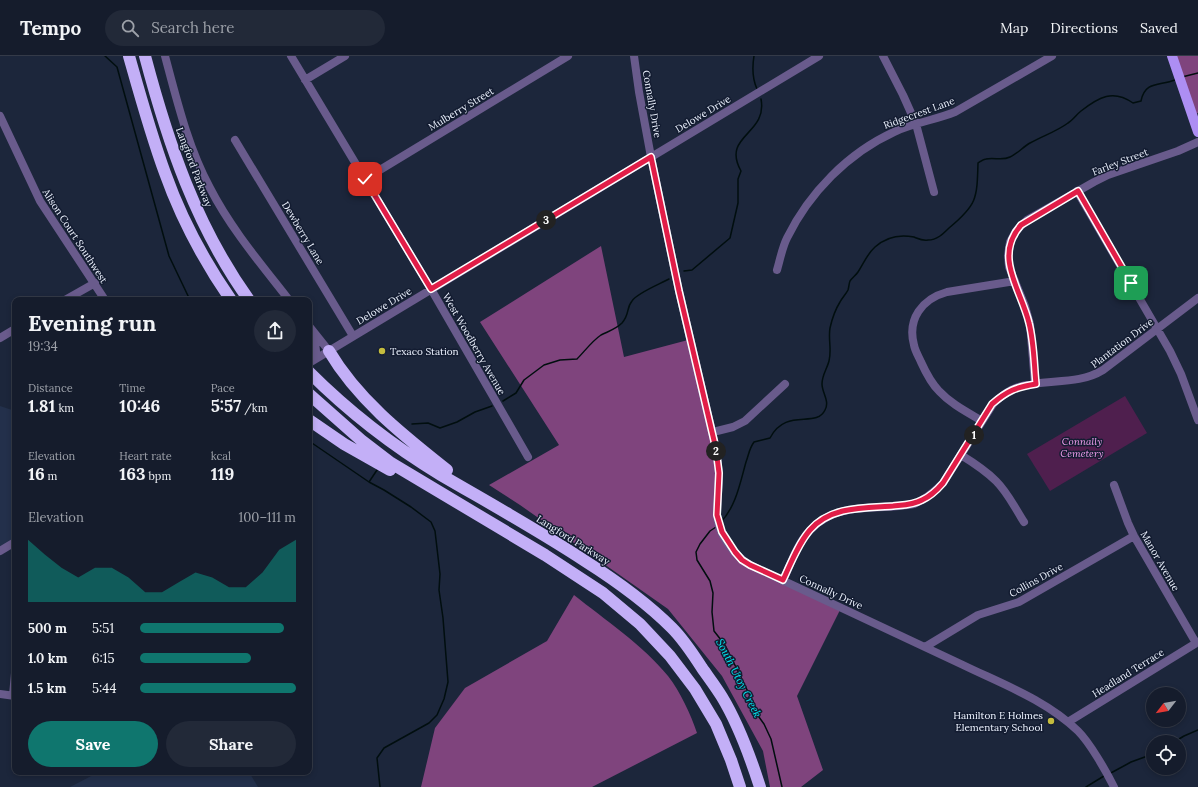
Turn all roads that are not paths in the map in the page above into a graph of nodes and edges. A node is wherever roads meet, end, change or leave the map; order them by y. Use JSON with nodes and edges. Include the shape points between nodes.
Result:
{"nodes":[{"id":1,"x":129,"y":56,"type":"edge"},
{"id":2,"x":145,"y":56,"type":"edge"},
{"id":3,"x":165,"y":56,"type":"edge"},
{"id":4,"x":291,"y":56,"type":"edge"},
{"id":5,"x":345,"y":56,"type":"edge"},
{"id":6,"x":568,"y":56,"type":"edge"},
{"id":7,"x":634,"y":56,"type":"edge"},
{"id":8,"x":819,"y":56,"type":"edge"},
{"id":9,"x":883,"y":56,"type":"edge"},
{"id":10,"x":1052,"y":56,"type":"edge"},
{"id":11,"x":1172,"y":56,"type":"edge"},
{"id":12,"x":305,"y":80,"type":"junction"},
{"id":13,"x":0,"y":117,"type":"edge"},
{"id":14,"x":916,"y":124,"type":"junction"},
{"id":15,"x":1198,"y":132,"type":"edge"},
{"id":16,"x":235,"y":140,"type":"dead end"},
{"id":17,"x":1198,"y":142,"type":"edge"},
{"id":18,"x":651,"y":157,"type":"junction"},
{"id":19,"x":365,"y":179,"type":"junction"},
{"id":20,"x":1078,"y":191,"type":"junction"},
{"id":21,"x":934,"y":192,"type":"dead end"},
{"id":22,"x":777,"y":270,"type":"dead end"},
{"id":23,"x":1014,"y":281,"type":"junction"},
{"id":24,"x":94,"y":283,"type":"junction"},
{"id":25,"x":431,"y":289,"type":"junction"},
{"id":26,"x":70,"y":297,"type":"edge"},
{"id":27,"x":103,"y":297,"type":"edge"},
{"id":28,"x":229,"y":297,"type":"edge"},
{"id":29,"x":247,"y":297,"type":"edge"},
{"id":30,"x":287,"y":297,"type":"edge"},
{"id":31,"x":1198,"y":298,"type":"edge"},
{"id":32,"x":312,"y":329,"type":"edge"},
{"id":33,"x":1158,"y":329,"type":"junction"},
{"id":34,"x":12,"y":331,"type":"edge"},
{"id":35,"x":353,"y":336,"type":"junction"},
{"id":36,"x":0,"y":338,"type":"edge"},
{"id":37,"x":329,"y":351,"type":"junction"},
{"id":38,"x":312,"y":361,"type":"edge"},
{"id":39,"x":312,"y":364,"type":"edge"},
{"id":40,"x":312,"y":370,"type":"edge"},
{"id":41,"x":785,"y":384,"type":"dead end"},
{"id":42,"x":1036,"y":384,"type":"junction"},
{"id":43,"x":312,"y":397,"type":"edge"},
{"id":44,"x":1198,"y":420,"type":"edge"},
{"id":45,"x":982,"y":421,"type":"junction"},
{"id":46,"x":312,"y":422,"type":"edge"},
{"id":47,"x":713,"y":432,"type":"junction"},
{"id":48,"x":961,"y":455,"type":"junction"},
{"id":49,"x":528,"y":457,"type":"dead end"},
{"id":50,"x":1114,"y":485,"type":"dead end"},
{"id":51,"x":482,"y":498,"type":"junction"},
{"id":52,"x":452,"y":500,"type":"junction"},
{"id":53,"x":1024,"y":522,"type":"dead end"},
{"id":54,"x":1134,"y":536,"type":"junction"},
{"id":55,"x":12,"y":544,"type":"edge"},
{"id":56,"x":0,"y":551,"type":"edge"},
{"id":57,"x":783,"y":580,"type":"junction"},
{"id":58,"x":1197,"y":642,"type":"edge"},
{"id":59,"x":925,"y":647,"type":"junction"},
{"id":60,"x":0,"y":694,"type":"edge"},
{"id":61,"x":12,"y":695,"type":"edge"},
{"id":62,"x":1068,"y":722,"type":"junction"},
{"id":63,"x":740,"y":787,"type":"edge"},
{"id":64,"x":760,"y":787,"type":"edge"},
{"id":65,"x":1114,"y":787,"type":"edge"}],
"edges":[{"from":1,"to":28,"type":"highway","via":[[149,126],[182,215]]},
{"from":2,"to":29,"type":"highway","name":"Langford Parkway","via":[[170,141],[187,187],[219,252]]},
{"from":3,"to":30,"type":"street","via":[[192,147],[210,188],[233,227]]},
{"from":4,"to":12,"type":"street","name":"West Woodberry Avenue"},
{"from":5,"to":12,"type":"street"},
{"from":6,"to":19,"type":"street","name":"Mulberry Street"},
{"from":7,"to":18,"type":"street","name":"Connally Drive"},
{"from":8,"to":18,"type":"street","name":"Delowe Drive"},
{"from":9,"to":14,"type":"street"},
{"from":10,"to":14,"type":"street","name":"Ridgecrest Lane","via":[[955,112]]},
{"from":11,"to":15,"type":"main road"},
{"from":12,"to":19,"type":"street","name":"West Woodberry Avenue"},
{"from":13,"to":24,"type":"street","name":"Alison Court Southwest","via":[[40,200]]},
{"from":14,"to":21,"type":"street"},
{"from":14,"to":22,"type":"street","name":"Ridgecrest Lane","via":[[894,131],[874,142],[834,173],[815,194],[798,220],[787,239]]},
{"from":16,"to":35,"type":"street","name":"Dewberry Lane"},
{"from":17,"to":20,"type":"street","name":"Farley Street","via":[[1108,175]]},
{"from":18,"to":25,"type":"street","name":"Delowe Drive"},
{"from":18,"to":47,"type":"street","name":"Connally Drive","via":[[704,402]]},
{"from":19,"to":25,"type":"street","name":"West Woodberry Avenue"},
{"from":20,"to":23,"type":"street","name":"Farley Street","via":[[1016,230],[1010,242],[1008,255]]},
{"from":20,"to":33,"type":"street"},
{"from":23,"to":42,"type":"street","via":[[1030,324]]},
{"from":23,"to":45,"type":"street","via":[[938,294],[922,306],[913,324],[914,346],[932,382],[950,401]]},
{"from":24,"to":26,"type":"street"},
{"from":24,"to":27,"type":"street","name":"Alison Court Southwest"},
{"from":25,"to":35,"type":"street","name":"Delowe Drive"},
{"from":25,"to":49,"type":"street","name":"West Woodberry Avenue"},
{"from":31,"to":33,"type":"street","name":"Plantation Drive"},
{"from":32,"to":37,"type":"street"},
{"from":32,"to":38,"type":"street","via":[[316,351]]},
{"from":33,"to":42,"type":"street","name":"Plantation Drive","via":[[1094,376]]},
{"from":33,"to":44,"type":"street","via":[[1181,374]]},
{"from":34,"to":36,"type":"street"},
{"from":35,"to":37,"type":"street","name":"Delowe Drive"},
{"from":37,"to":39,"type":"street","name":"Delowe Drive"},
{"from":37,"to":51,"type":"highway","via":[[340,370],[382,416]]},
{"from":40,"to":51,"type":"highway","name":"Langford Parkway","via":[[319,382],[358,418],[440,474]]},
{"from":41,"to":47,"type":"street","via":[[745,421]]},
{"from":42,"to":45,"type":"street","name":"Plantation Drive","via":[[1018,387],[1003,394],[992,404]]},
{"from":43,"to":52,"type":"highway","via":[[391,463]]},
{"from":45,"to":48,"type":"street","name":"Plantation Drive"},
{"from":46,"to":52,"type":"highway","via":[[344,444],[399,475]]},
{"from":47,"to":57,"type":"street","name":"Connally Drive","via":[[719,473],[717,515],[722,532],[742,560]]},
{"from":48,"to":53,"type":"street","via":[[997,482]]},
{"from":48,"to":57,"type":"street","name":"Plantation Drive","via":[[943,483],[922,500],[906,505],[846,509],[821,520],[802,540]]},
{"from":50,"to":54,"type":"street","name":"Manor Avenue"},
{"from":51,"to":64,"type":"highway","name":"Langford Parkway","via":[[560,544],[609,577],[655,612],[672,629],[723,698],[748,749]]},
{"from":52,"to":63,"type":"highway","via":[[603,593],[640,624],[670,656],[695,689],[716,724]]},
{"from":54,"to":58,"type":"street","name":"Manor Avenue"},
{"from":54,"to":59,"type":"street","name":"Collins Drive","via":[[1019,602],[978,615]]},
{"from":55,"to":56,"type":"street"},
{"from":57,"to":59,"type":"street","name":"Connally Drive"},
{"from":58,"to":62,"type":"street","name":"Headland Terrace"},
{"from":59,"to":62,"type":"street","name":"Connally Drive","via":[[1037,700]]},
{"from":60,"to":61,"type":"street"},
{"from":62,"to":65,"type":"street","name":"Connally Drive","via":[[1079,732]]}]}
